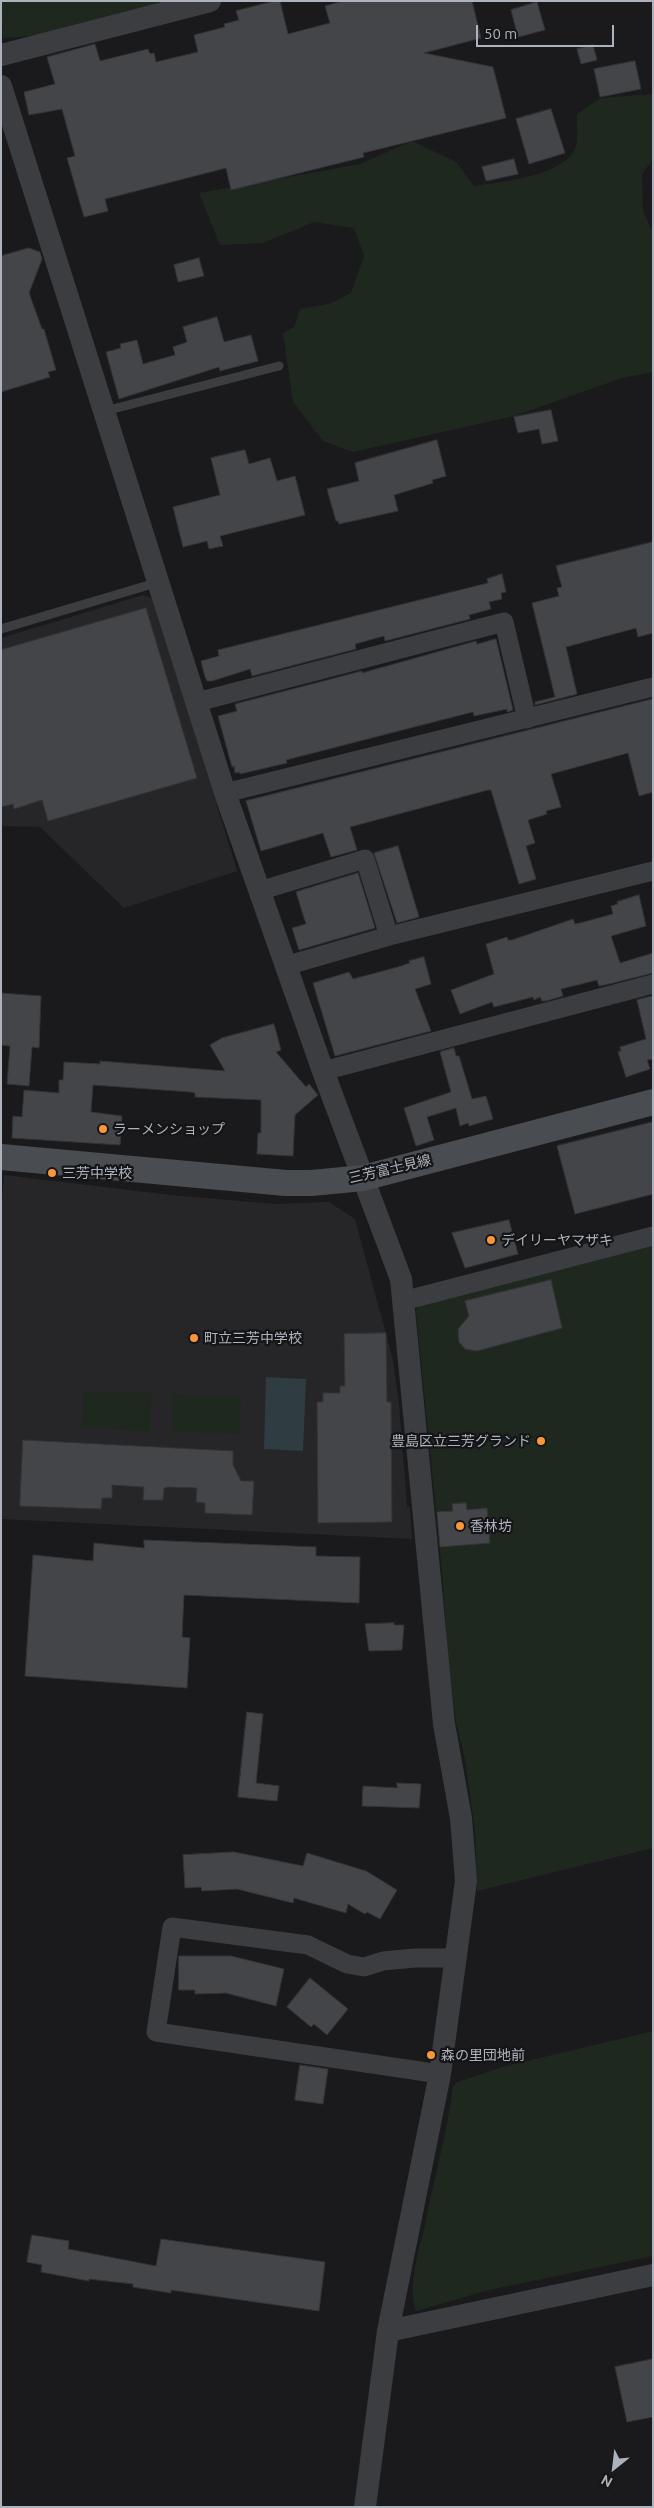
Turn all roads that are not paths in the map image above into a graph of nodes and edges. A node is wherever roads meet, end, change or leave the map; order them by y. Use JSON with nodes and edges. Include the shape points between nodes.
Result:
{"nodes":[{"id":1,"x":210,"y":1,"type":"edge"},
{"id":2,"x":1,"y":55,"type":"edge"},
{"id":3,"x":1,"y":86,"type":"edge"},
{"id":4,"x":279,"y":366,"type":"dead end"},
{"id":5,"x":105,"y":412,"type":"junction"},
{"id":6,"x":160,"y":582,"type":"junction"},
{"id":7,"x":1,"y":629,"type":"edge"},
{"id":8,"x":653,"y":687,"type":"edge"},
{"id":9,"x":197,"y":702,"type":"junction"},
{"id":10,"x":527,"y":719,"type":"junction"},
{"id":11,"x":225,"y":793,"type":"junction"},
{"id":12,"x":653,"y":871,"type":"edge"},
{"id":13,"x":259,"y":892,"type":"junction"},
{"id":14,"x":389,"y":936,"type":"junction"},
{"id":15,"x":285,"y":966,"type":"junction"},
{"id":16,"x":653,"y":984,"type":"edge"},
{"id":17,"x":323,"y":1071,"type":"junction"},
{"id":18,"x":653,"y":1102,"type":"edge"},
{"id":19,"x":1,"y":1158,"type":"edge"},
{"id":20,"x":363,"y":1178,"type":"junction"},
{"id":21,"x":653,"y":1236,"type":"edge"},
{"id":22,"x":403,"y":1300,"type":"junction"},
{"id":23,"x":456,"y":1958,"type":"junction"},
{"id":24,"x":440,"y":2074,"type":"junction"},
{"id":25,"x":653,"y":2275,"type":"edge"},
{"id":26,"x":388,"y":2331,"type":"junction"},
{"id":27,"x":365,"y":2507,"type":"edge"}],
"edges":[{"from":1,"to":2,"type":"street"},
{"from":3,"to":5,"type":"street"},
{"from":4,"to":5,"type":"lane"},
{"from":5,"to":6,"type":"street"},
{"from":6,"to":7,"type":"lane"},
{"from":6,"to":9,"type":"street"},
{"from":8,"to":10,"type":"street"},
{"from":9,"to":10,"type":"street","via":[[504,622]]},
{"from":9,"to":11,"type":"street"},
{"from":10,"to":11,"type":"street"},
{"from":11,"to":13,"type":"street"},
{"from":12,"to":14,"type":"street"},
{"from":13,"to":14,"type":"street","via":[[365,859]]},
{"from":13,"to":15,"type":"street"},
{"from":14,"to":15,"type":"street"},
{"from":15,"to":17,"type":"street"},
{"from":16,"to":17,"type":"street"},
{"from":17,"to":20,"type":"street"},
{"from":18,"to":20,"type":"main road","name":"三芳富士見線"},
{"from":19,"to":20,"type":"main road","name":"三芳富士見線","via":[[286,1183]]},
{"from":20,"to":22,"type":"street","via":[[401,1279]]},
{"from":21,"to":22,"type":"street"},
{"from":22,"to":23,"type":"street","via":[[444,1724],[461,1818],[466,1881]]},
{"from":23,"to":24,"type":"street"},
{"from":23,"to":24,"type":"street","via":[[383,1961],[364,1968],[347,1964],[308,1945],[172,1927],[156,2032]]},
{"from":24,"to":26,"type":"street"},
{"from":25,"to":26,"type":"street"},
{"from":26,"to":27,"type":"street"}]}
